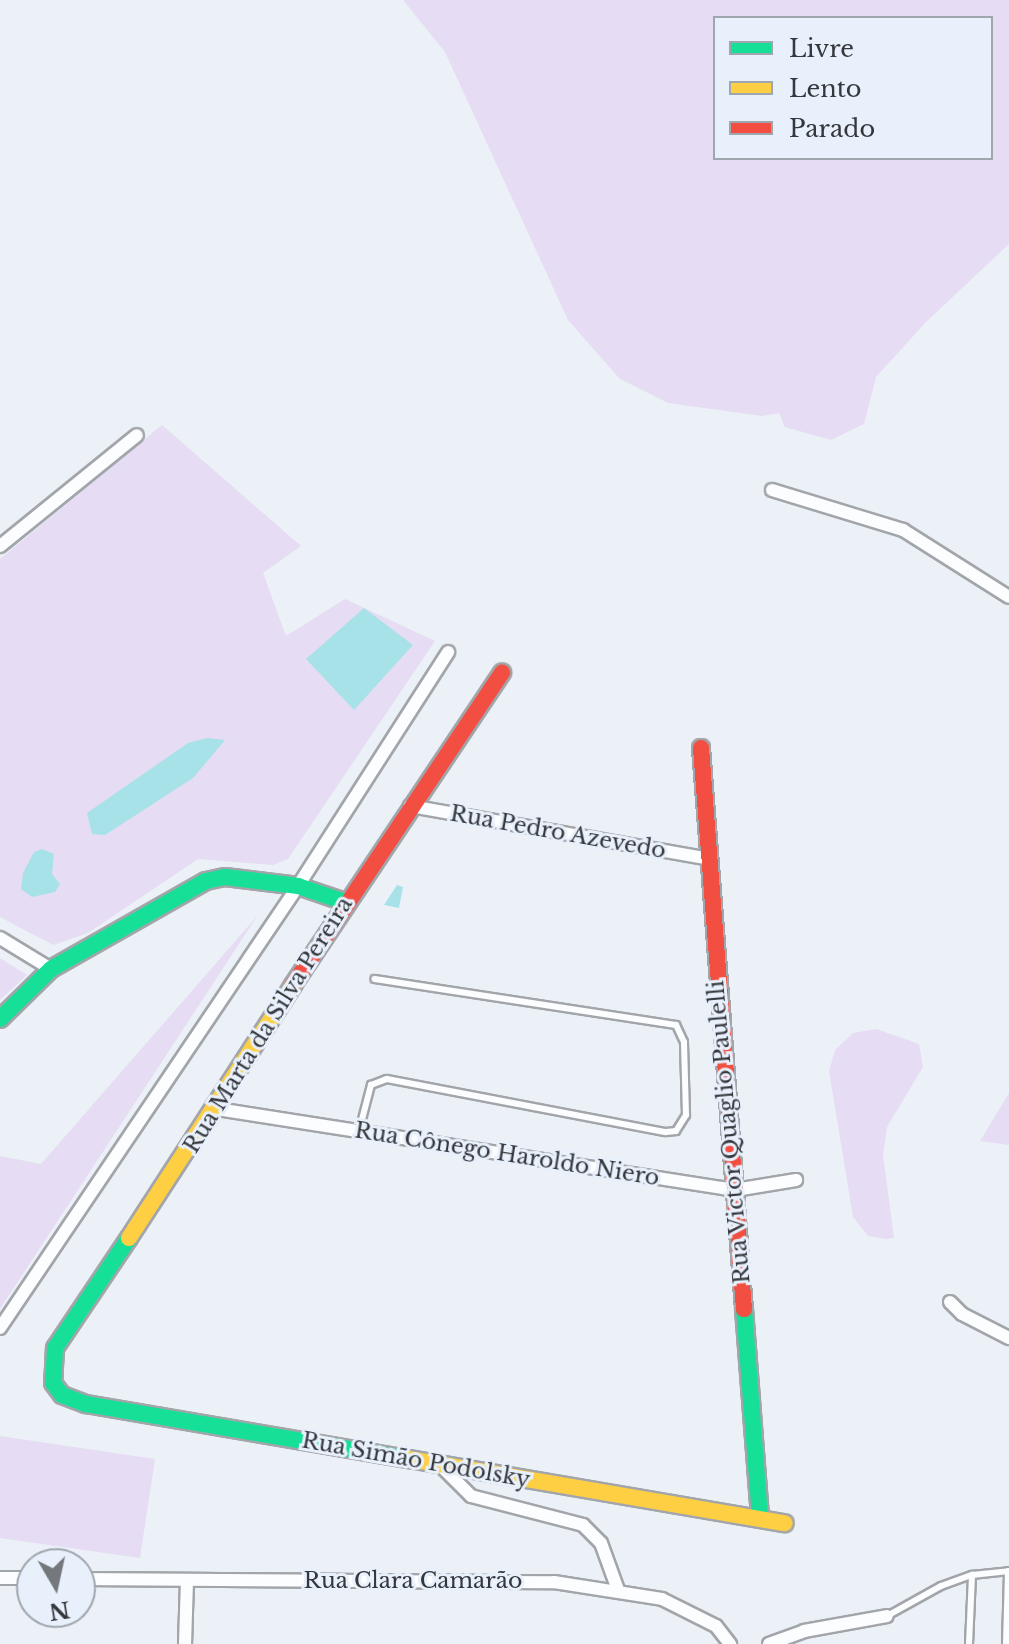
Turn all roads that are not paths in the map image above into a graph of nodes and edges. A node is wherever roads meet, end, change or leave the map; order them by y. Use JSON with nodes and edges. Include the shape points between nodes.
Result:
{"nodes":[{"id":1,"x":137,"y":435,"type":"dead end"},
{"id":2,"x":772,"y":490,"type":"dead end"},
{"id":3,"x":0,"y":546,"type":"edge"},
{"id":4,"x":1009,"y":597,"type":"edge"},
{"id":5,"x":448,"y":652,"type":"dead end"},
{"id":6,"x":502,"y":673,"type":"dead end"},
{"id":7,"x":701,"y":748,"type":"dead end"},
{"id":8,"x":410,"y":806,"type":"junction"},
{"id":9,"x":706,"y":858,"type":"junction"},
{"id":10,"x":298,"y":886,"type":"junction"},
{"id":11,"x":345,"y":902,"type":"junction"},
{"id":12,"x":0,"y":938,"type":"edge"},
{"id":13,"x":51,"y":969,"type":"junction"},
{"id":14,"x":374,"y":979,"type":"dead end"},
{"id":15,"x":0,"y":1019,"type":"edge"},
{"id":16,"x":217,"y":1109,"type":"junction"},
{"id":17,"x":359,"y":1131,"type":"junction"},
{"id":18,"x":796,"y":1180,"type":"dead end"},
{"id":19,"x":735,"y":1190,"type":"junction"},
{"id":20,"x":950,"y":1302,"type":"dead end"},
{"id":21,"x":0,"y":1328,"type":"edge"},
{"id":22,"x":1009,"y":1338,"type":"edge"},
{"id":23,"x":53,"y":1383,"type":"joint"},
{"id":24,"x":440,"y":1465,"type":"junction"},
{"id":25,"x":760,"y":1516,"type":"junction"},
{"id":26,"x":785,"y":1523,"type":"dead end"},
{"id":27,"x":1008,"y":1571,"type":"edge"},
{"id":28,"x":972,"y":1575,"type":"junction"},
{"id":29,"x":96,"y":1579,"type":"edge"},
{"id":30,"x":187,"y":1581,"type":"junction"},
{"id":31,"x":618,"y":1590,"type":"junction"},
{"id":32,"x":887,"y":1616,"type":"joint"},
{"id":33,"x":185,"y":1644,"type":"edge"},
{"id":34,"x":730,"y":1644,"type":"edge"},
{"id":35,"x":769,"y":1644,"type":"edge"},
{"id":36,"x":969,"y":1644,"type":"edge"},
{"id":37,"x":1006,"y":1644,"type":"edge"}],
"edges":[{"from":1,"to":3,"type":"street"},
{"from":2,"to":4,"type":"street","via":[[903,530]]},
{"from":5,"to":10,"type":"street"},
{"from":6,"to":8,"type":"street","name":"Rua Marta da Silva Pereira"},
{"from":7,"to":9,"type":"street","name":"Rua Victor Quaglio Paulelli"},
{"from":8,"to":9,"type":"street","name":"Rua Pedro Azevedo"},
{"from":8,"to":11,"type":"street","name":"Rua Marta da Silva Pereira"},
{"from":9,"to":19,"type":"street","name":"Rua Victor Quaglio Paulelli"},
{"from":10,"to":11,"type":"street"},
{"from":10,"to":13,"type":"street","via":[[225,877],[206,881]]},
{"from":10,"to":21,"type":"street"},
{"from":11,"to":16,"type":"street","name":"Rua Marta da Silva Pereira"},
{"from":12,"to":13,"type":"street"},
{"from":13,"to":15,"type":"street"},
{"from":14,"to":17,"type":"lane","via":[[676,1025],[684,1042],[686,1115],[676,1131],[666,1132],[387,1079],[371,1085]]},
{"from":16,"to":17,"type":"street","name":"Rua Cônego Haroldo Niero"},
{"from":16,"to":23,"type":"street","name":"Rua Marta da Silva Pereira","via":[[55,1348]]},
{"from":17,"to":19,"type":"street","name":"Rua Cônego Haroldo Niero"},
{"from":18,"to":19,"type":"street","name":"Rua Cônego Haroldo Niero"},
{"from":19,"to":25,"type":"street","name":"Rua Victor Quaglio Paulelli"},
{"from":20,"to":22,"type":"street"},
{"from":23,"to":24,"type":"street","name":"Rua Simão Podolsky","via":[[62,1395],[86,1404]]},
{"from":24,"to":25,"type":"street","name":"Rua Simão Podolsky"},
{"from":24,"to":31,"type":"street","via":[[471,1496],[583,1525],[601,1543]]},
{"from":25,"to":26,"type":"street","name":"Rua Simão Podolsky"},
{"from":27,"to":28,"type":"lane"},
{"from":27,"to":37,"type":"lane"},
{"from":28,"to":32,"type":"lane"},
{"from":28,"to":36,"type":"lane"},
{"from":29,"to":30,"type":"street","name":"Rua Clara Camarão"},
{"from":30,"to":31,"type":"street","name":"Rua Clara Camarão","via":[[554,1582]]},
{"from":30,"to":33,"type":"street"},
{"from":31,"to":34,"type":"street","name":"Rua Clara Camarão","via":[[662,1599],[716,1626]]},
{"from":32,"to":35,"type":"street","via":[[804,1631]]}]}
